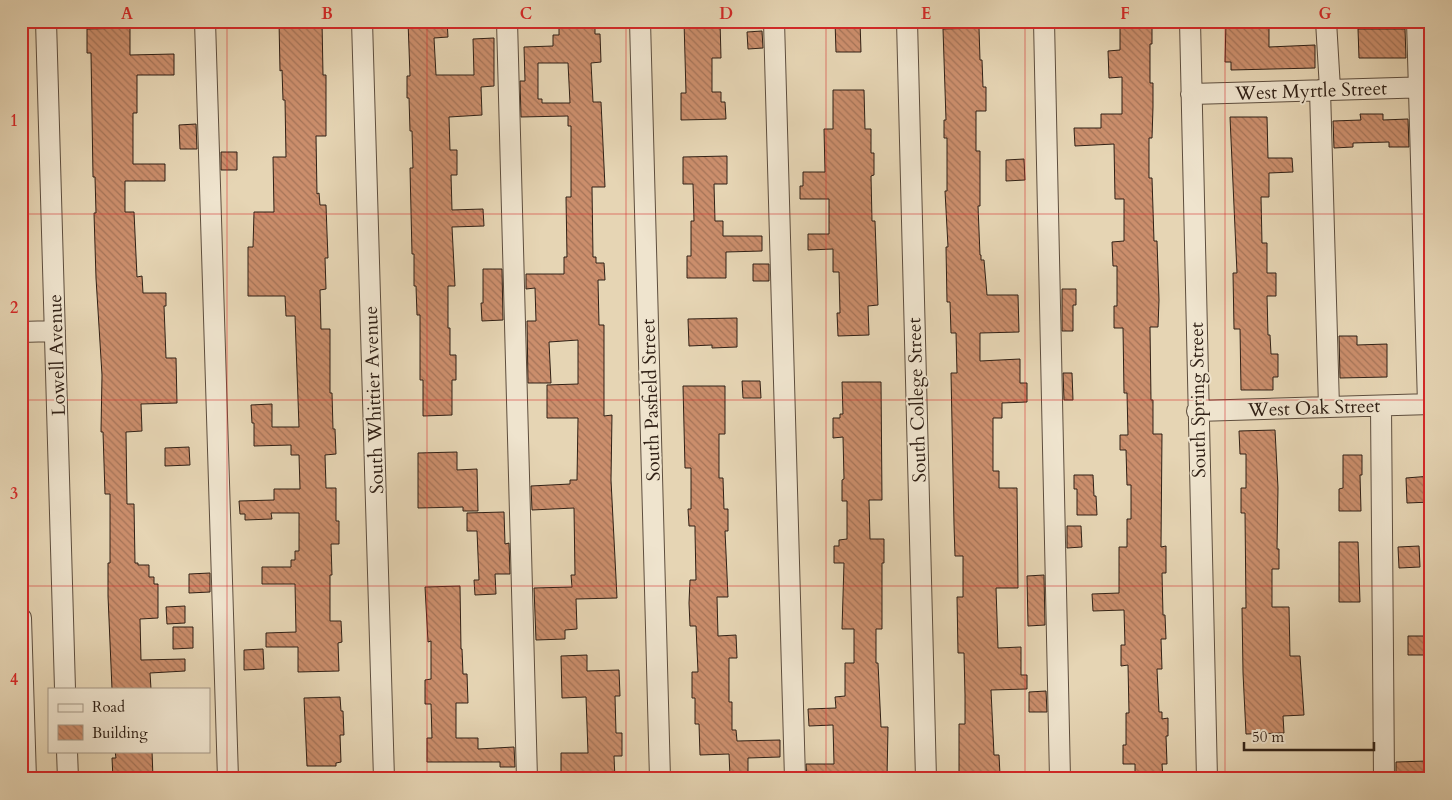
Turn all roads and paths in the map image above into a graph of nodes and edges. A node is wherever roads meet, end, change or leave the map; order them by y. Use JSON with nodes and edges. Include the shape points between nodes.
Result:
{"nodes":[{"id":1,"x":46,"y":21,"type":"edge"},
{"id":2,"x":204,"y":21,"type":"edge"},
{"id":3,"x":362,"y":21,"type":"edge"},
{"id":4,"x":506,"y":21,"type":"edge"},
{"id":5,"x":640,"y":21,"type":"edge"},
{"id":6,"x":774,"y":21,"type":"edge"},
{"id":7,"x":907,"y":21,"type":"edge"},
{"id":8,"x":1044,"y":21,"type":"edge"},
{"id":9,"x":1190,"y":21,"type":"edge"},
{"id":10,"x":1326,"y":21,"type":"edge"},
{"id":11,"x":1417,"y":21,"type":"edge"},
{"id":12,"x":1424,"y":87,"type":"edge"},
{"id":13,"x":1325,"y":90,"type":"junction"},
{"id":14,"x":1191,"y":94,"type":"junction"},
{"id":15,"x":55,"y":331,"type":"junction"},
{"id":16,"x":21,"y":332,"type":"edge"},
{"id":17,"x":1430,"y":404,"type":"edge"},
{"id":18,"x":1381,"y":406,"type":"junction"},
{"id":19,"x":1329,"y":407,"type":"junction"},
{"id":20,"x":1197,"y":410,"type":"junction"},
{"id":21,"x":21,"y":618,"type":"edge"},
{"id":22,"x":65,"y":688,"type":"edge"},
{"id":23,"x":67,"y":752,"type":"edge"},
{"id":24,"x":26,"y":779,"type":"edge"},
{"id":25,"x":68,"y":779,"type":"edge"},
{"id":26,"x":228,"y":779,"type":"edge"},
{"id":27,"x":384,"y":779,"type":"edge"},
{"id":28,"x":527,"y":779,"type":"edge"},
{"id":29,"x":660,"y":779,"type":"edge"},
{"id":30,"x":795,"y":779,"type":"edge"},
{"id":31,"x":926,"y":779,"type":"edge"},
{"id":32,"x":1060,"y":779,"type":"edge"},
{"id":33,"x":1207,"y":779,"type":"edge"},
{"id":34,"x":1384,"y":779,"type":"edge"}],
"edges":[{"from":1,"to":15,"type":"street","name":"Lowell Avenue"},
{"from":2,"to":26,"type":"street"},
{"from":3,"to":27,"type":"street","name":"South Whittier Avenue"},
{"from":4,"to":28,"type":"street"},
{"from":5,"to":29,"type":"street","name":"South Pasfield Street"},
{"from":6,"to":30,"type":"street"},
{"from":7,"to":31,"type":"street","name":"South College Street"},
{"from":8,"to":32,"type":"street"},
{"from":9,"to":14,"type":"street","name":"South Spring Street"},
{"from":10,"to":13,"type":"street"},
{"from":11,"to":12,"type":"street"},
{"from":12,"to":13,"type":"street","name":"West Myrtle Street"},
{"from":12,"to":17,"type":"street"},
{"from":13,"to":14,"type":"street","name":"West Myrtle Street"},
{"from":13,"to":19,"type":"street"},
{"from":14,"to":20,"type":"street","name":"South Spring Street"},
{"from":15,"to":16,"type":"street"},
{"from":15,"to":22,"type":"street","name":"Lowell Avenue"},
{"from":17,"to":18,"type":"street","name":"West Oak Street"},
{"from":18,"to":19,"type":"street","name":"West Oak Street"},
{"from":18,"to":34,"type":"street"},
{"from":19,"to":20,"type":"street","name":"West Oak Street"},
{"from":20,"to":33,"type":"street","name":"South Spring Street"},
{"from":21,"to":24,"type":"street"},
{"from":23,"to":25,"type":"street"}]}
